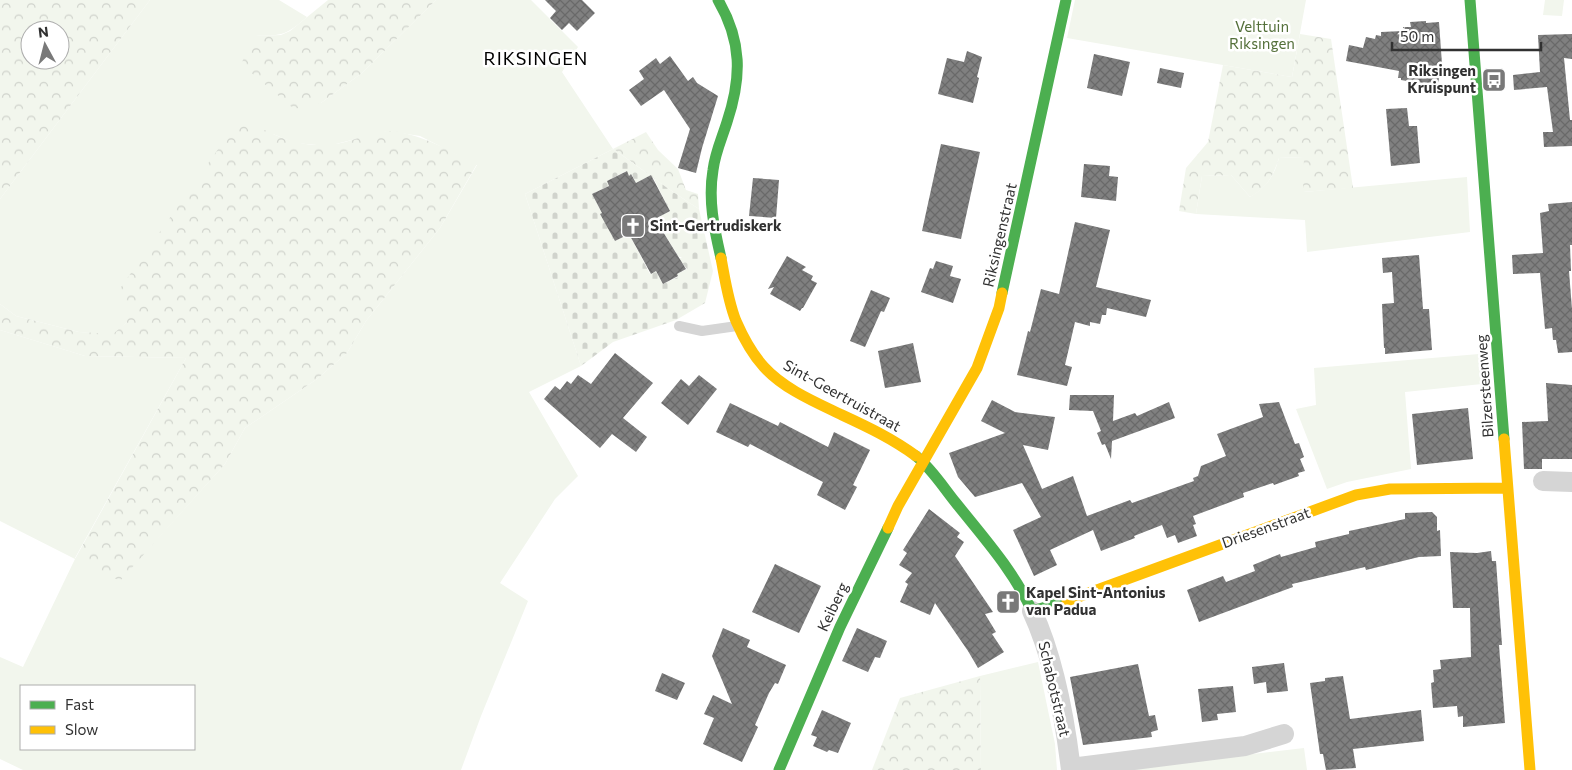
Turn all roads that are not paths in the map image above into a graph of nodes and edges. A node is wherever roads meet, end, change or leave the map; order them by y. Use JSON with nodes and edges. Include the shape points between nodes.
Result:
{"nodes":[{"id":1,"x":718,"y":0,"type":"edge"},
{"id":2,"x":1066,"y":0,"type":"edge"},
{"id":3,"x":1470,"y":0,"type":"edge"},
{"id":4,"x":679,"y":326,"type":"dead end"},
{"id":5,"x":738,"y":326,"type":"junction"},
{"id":6,"x":923,"y":461,"type":"junction"},
{"id":7,"x":1544,"y":481,"type":"dead end"},
{"id":8,"x":1572,"y":482,"type":"edge"},
{"id":9,"x":1508,"y":488,"type":"junction"},
{"id":10,"x":1032,"y":610,"type":"junction"},
{"id":11,"x":1284,"y":734,"type":"dead end"},
{"id":12,"x":1071,"y":769,"type":"edge"},
{"id":13,"x":779,"y":770,"type":"edge"},
{"id":14,"x":1530,"y":770,"type":"edge"}],
"edges":[{"from":1,"to":5,"type":"street","name":"Sint-Geertruistraat","via":[[738,47],[738,72],[710,190],[728,294]]},
{"from":2,"to":6,"type":"street","name":"Riksingenstraat","via":[[999,308],[976,368]]},
{"from":3,"to":9,"type":"street","name":"Bilzersteenweg"},
{"from":4,"to":5,"type":"lane","via":[[702,331]]},
{"from":5,"to":6,"type":"street","name":"Sint-Geertruistraat","via":[[754,355],[786,385],[895,442]]},
{"from":6,"to":10,"type":"street","name":"Sint-Geertruistraat","via":[[1003,563]]},
{"from":6,"to":13,"type":"street","name":"Keiberg","via":[[840,627]]},
{"from":7,"to":8,"type":"street"},
{"from":9,"to":10,"type":"street","name":"Driesenstraat","via":[[1390,489],[1356,495],[1061,603]]},
{"from":9,"to":14,"type":"street","name":"Bilzersteenweg"},
{"from":10,"to":12,"type":"street","name":"Schabotstraat","via":[[1041,629],[1059,698]]},
{"from":11,"to":12,"type":"street","via":[[1245,746]]}]}
